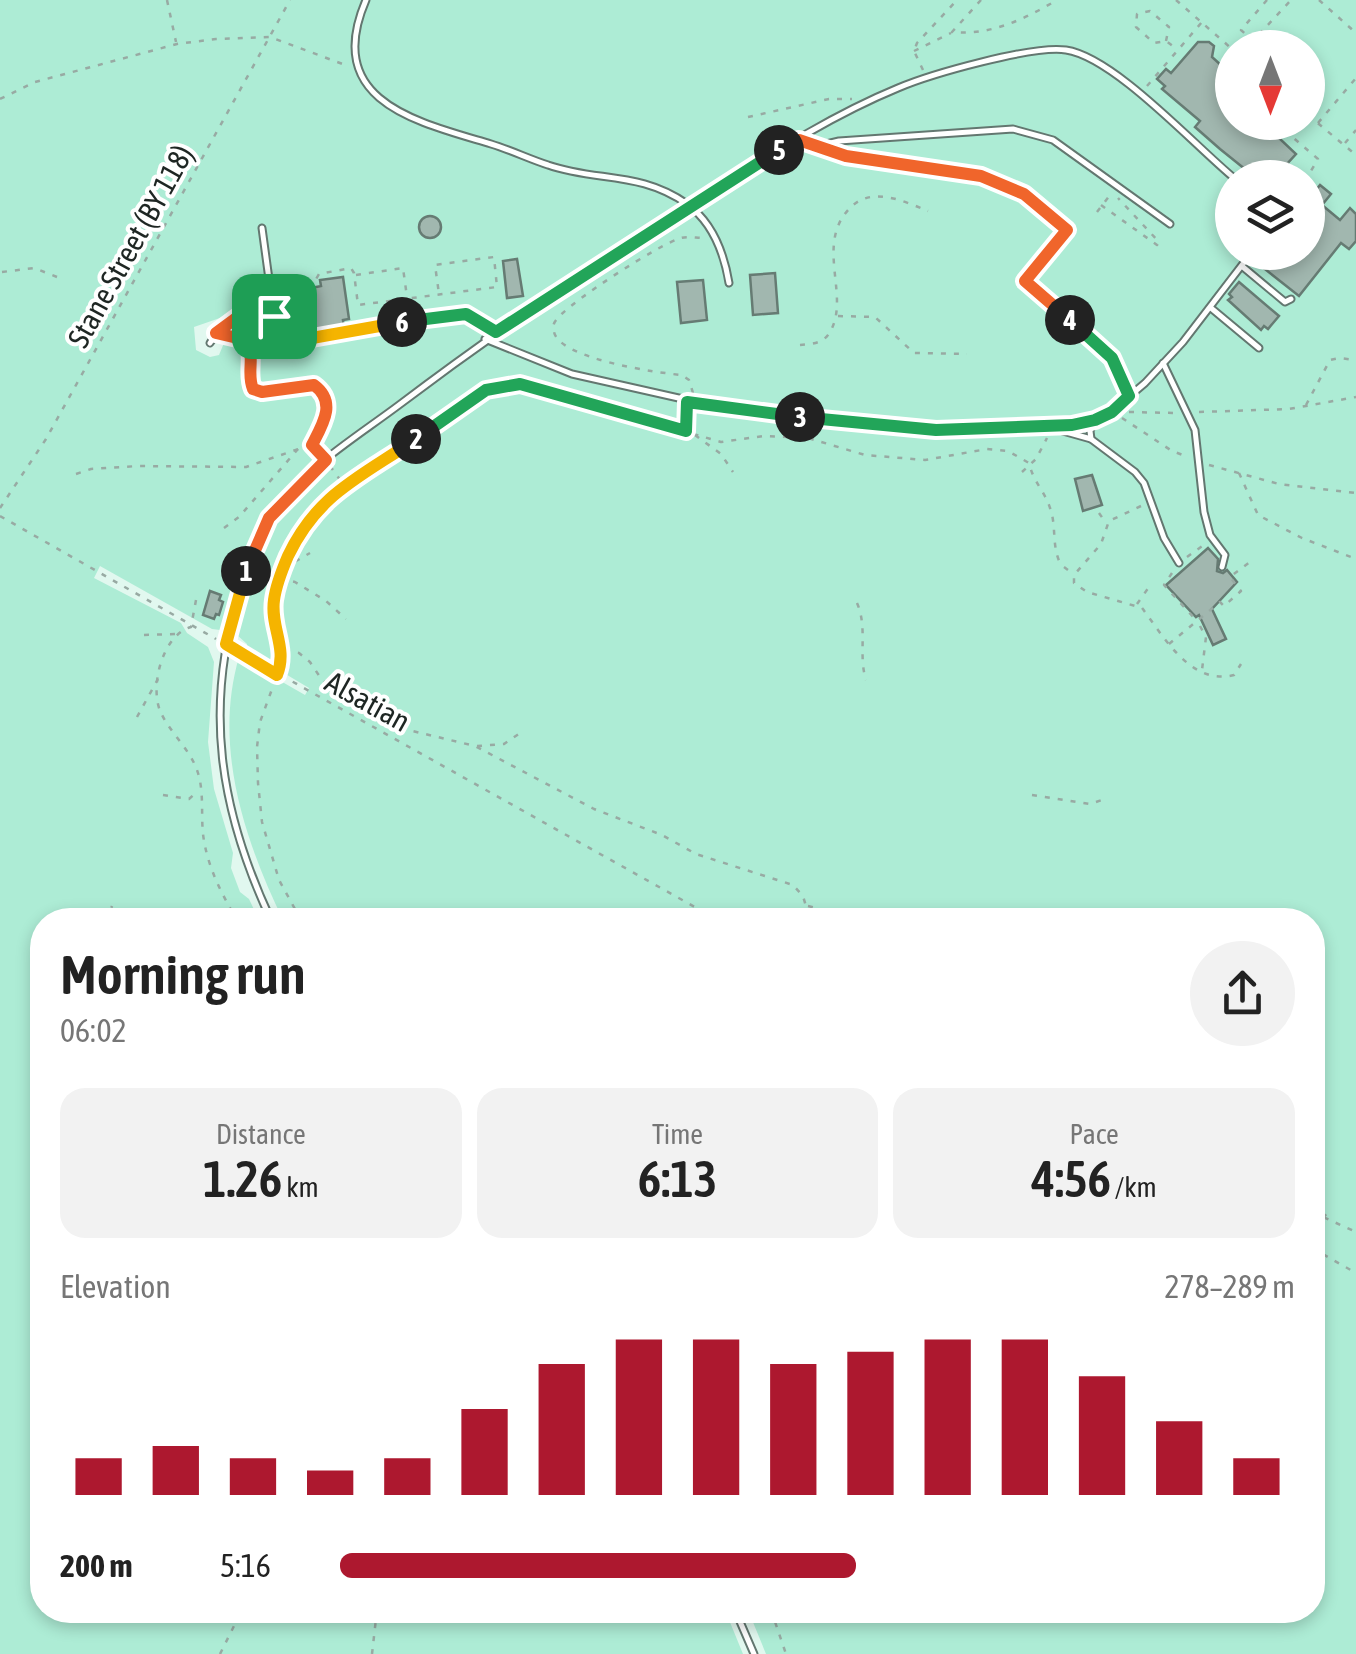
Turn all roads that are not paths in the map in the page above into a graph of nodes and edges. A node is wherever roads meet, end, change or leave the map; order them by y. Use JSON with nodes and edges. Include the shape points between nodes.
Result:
{"nodes":[{"id":1,"x":366,"y":0,"type":"edge"},
{"id":2,"x":799,"y":140,"type":"junction"},
{"id":3,"x":817,"y":146,"type":"junction"},
{"id":4,"x":1215,"y":161,"type":"edge"},
{"id":5,"x":690,"y":206,"type":"junction"},
{"id":6,"x":1170,"y":224,"type":"dead end"},
{"id":7,"x":262,"y":228,"type":"dead end"},
{"id":8,"x":1239,"y":270,"type":"edge"},
{"id":9,"x":1247,"y":270,"type":"edge"},
{"id":10,"x":728,"y":282,"type":"dead end"},
{"id":11,"x":1291,"y":299,"type":"dead end"},
{"id":12,"x":1211,"y":308,"type":"junction"},
{"id":13,"x":274,"y":316,"type":"junction"},
{"id":14,"x":496,"y":332,"type":"junction"},
{"id":15,"x":485,"y":339,"type":"junction"},
{"id":16,"x":210,"y":342,"type":"dead end"},
{"id":17,"x":1259,"y":348,"type":"dead end"},
{"id":18,"x":1164,"y":363,"type":"junction"},
{"id":19,"x":1129,"y":396,"type":"junction"},
{"id":20,"x":1095,"y":420,"type":"junction"},
{"id":21,"x":1048,"y":427,"type":"junction"},
{"id":22,"x":1090,"y":439,"type":"junction"},
{"id":23,"x":1178,"y":563,"type":"road end"},
{"id":24,"x":1222,"y":566,"type":"dead end"},
{"id":25,"x":265,"y":908,"type":"edge"},
{"id":26,"x":741,"y":1623,"type":"edge"},
{"id":27,"x":754,"y":1654,"type":"edge"}],
"edges":[{"from":1,"to":5,"type":"lane","via":[[358,19],[359,70],[380,100],[402,116],[550,166],[639,180]]},
{"from":2,"to":3,"type":"lane"},
{"from":2,"to":4,"type":"lane","via":[[900,87],[1020,54],[1064,49],[1094,58]]},
{"from":2,"to":5,"type":"lane"},
{"from":3,"to":6,"type":"lane","via":[[1013,128],[1053,140]]},
{"from":3,"to":19,"type":"lane","via":[[981,176],[1024,194],[1067,230],[1025,281],[1112,358]]},
{"from":5,"to":10,"type":"lane","via":[[715,238]]},
{"from":5,"to":14,"type":"lane"},
{"from":7,"to":13,"type":"lane"},
{"from":8,"to":12,"type":"lane"},
{"from":9,"to":11,"type":"lane","via":[[1284,302]]},
{"from":12,"to":17,"type":"lane"},
{"from":12,"to":18,"type":"lane"},
{"from":13,"to":14,"type":"lane","via":[[312,338],[466,314]]},
{"from":13,"to":16,"type":"lane","via":[[239,316]]},
{"from":14,"to":15,"type":"lane"},
{"from":15,"to":21,"type":"lane","via":[[572,374],[687,402],[936,430]]},
{"from":15,"to":25,"type":"lane","via":[[326,460],[269,518],[250,559],[226,644],[219,748]]},
{"from":18,"to":19,"type":"lane"},
{"from":18,"to":24,"type":"lane","via":[[1195,430],[1204,512],[1225,555]]},
{"from":19,"to":20,"type":"lane"},
{"from":20,"to":21,"type":"lane"},
{"from":20,"to":22,"type":"lane"},
{"from":21,"to":22,"type":"lane"},
{"from":22,"to":23,"type":"lane","via":[[1144,483]]},
{"from":26,"to":27,"type":"lane"}]}
